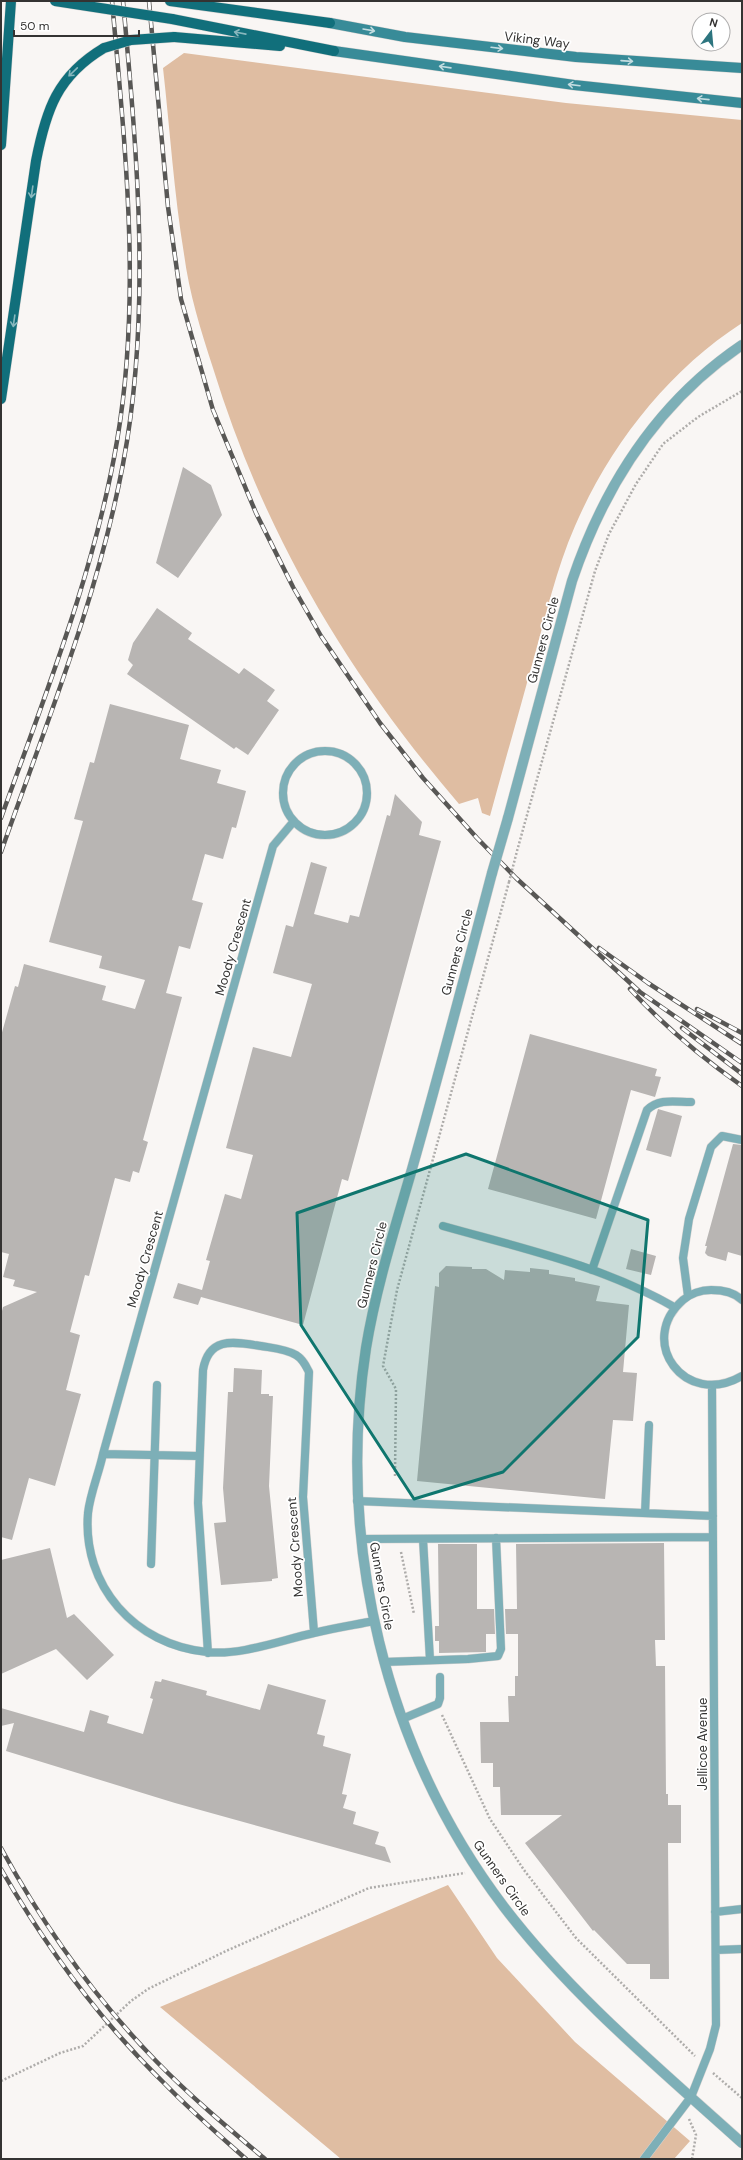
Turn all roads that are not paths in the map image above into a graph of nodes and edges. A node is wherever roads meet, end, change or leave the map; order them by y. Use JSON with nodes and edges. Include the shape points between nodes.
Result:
{"nodes":[{"id":1,"x":11,"y":1,"type":"edge"},
{"id":2,"x":55,"y":1,"type":"edge"},
{"id":3,"x":219,"y":1,"type":"edge"},
{"id":4,"x":174,"y":2,"type":"edge"},
{"id":5,"x":330,"y":23,"type":"junction"},
{"id":6,"x":334,"y":51,"type":"junction"},
{"id":7,"x":742,"y":68,"type":"edge"},
{"id":8,"x":742,"y":103,"type":"edge"},
{"id":9,"x":1,"y":145,"type":"edge"},
{"id":10,"x":742,"y":344,"type":"edge"},
{"id":11,"x":1,"y":399,"type":"edge"},
{"id":12,"x":294,"y":821,"type":"junction"},
{"id":13,"x":691,"y":1102,"type":"dead end"},
{"id":14,"x":742,"y":1140,"type":"edge"},
{"id":15,"x":443,"y":1226,"type":"dead end"},
{"id":16,"x":592,"y":1270,"type":"junction"},
{"id":17,"x":688,"y":1296,"type":"junction"},
{"id":18,"x":742,"y":1300,"type":"edge"},
{"id":19,"x":674,"y":1308,"type":"junction"},
{"id":20,"x":742,"y":1376,"type":"edge"},
{"id":21,"x":157,"y":1385,"type":"dead end"},
{"id":22,"x":712,"y":1386,"type":"junction"},
{"id":23,"x":649,"y":1425,"type":"dead end"},
{"id":24,"x":103,"y":1454,"type":"junction"},
{"id":25,"x":155,"y":1455,"type":"junction"},
{"id":26,"x":199,"y":1456,"type":"junction"},
{"id":27,"x":357,"y":1501,"type":"junction"},
{"id":28,"x":645,"y":1513,"type":"junction"},
{"id":29,"x":713,"y":1516,"type":"junction"},
{"id":30,"x":713,"y":1537,"type":"junction"},
{"id":31,"x":496,"y":1538,"type":"junction"},
{"id":32,"x":361,"y":1539,"type":"junction"},
{"id":33,"x":423,"y":1539,"type":"junction"},
{"id":34,"x":151,"y":1564,"type":"dead end"},
{"id":35,"x":374,"y":1621,"type":"junction"},
{"id":36,"x":314,"y":1632,"type":"junction"},
{"id":37,"x":208,"y":1653,"type":"junction"},
{"id":38,"x":430,"y":1660,"type":"junction"},
{"id":39,"x":384,"y":1662,"type":"junction"},
{"id":40,"x":440,"y":1677,"type":"dead end"},
{"id":41,"x":402,"y":1719,"type":"junction"},
{"id":42,"x":742,"y":1909,"type":"edge"},
{"id":43,"x":715,"y":1912,"type":"junction"},
{"id":44,"x":742,"y":1949,"type":"edge"},
{"id":45,"x":716,"y":1950,"type":"junction"},
{"id":46,"x":691,"y":2097,"type":"junction"},
{"id":47,"x":742,"y":2143,"type":"edge"},
{"id":48,"x":644,"y":2159,"type":"edge"}],
"edges":[{"from":1,"to":9,"type":"main road"},
{"from":6,"to":2,"type":"main road","one_way":true,"bridge":true,"via":[[172,19]]},
{"from":3,"to":5,"type":"main road"},
{"from":4,"to":5,"type":"main road"},
{"from":5,"to":7,"type":"main road","name":"Viking Way","one_way":true,"via":[[405,37],[576,57]]},
{"from":8,"to":6,"type":"main road","one_way":true,"via":[[574,85]]},
{"from":6,"to":11,"type":"main road","one_way":true,"bridge":true,"via":[[174,37],[131,40],[104,48],[82,64],[62,84],[45,122],[35,169]]},
{"from":10,"to":27,"type":"street","name":"Gunners Circle","bridge":true,"via":[[701,377],[673,405],[636,450],[603,504],[583,548],[572,581],[376,1294],[361,1397]]},
{"from":12,"to":12,"type":"lane","via":[[286,809],[283,794],[285,778],[293,765],[304,756],[318,751],[330,751],[346,756],[357,766],[365,778],[365,807],[357,820],[347,829],[331,835],[319,835],[302,828]]},
{"from":12,"to":24,"type":"lane","name":"Moody Crescent","via":[[274,846]]},
{"from":13,"to":16,"type":"lane","via":[[663,1101],[647,1110]]},
{"from":14,"to":17,"type":"lane","via":[[722,1136],[711,1147],[689,1219],[684,1245]]},
{"from":15,"to":16,"type":"lane"},
{"from":16,"to":19,"type":"lane","via":[[631,1284]]},
{"from":17,"to":18,"type":"lane","via":[[705,1290],[722,1290]]},
{"from":17,"to":19,"type":"lane"},
{"from":19,"to":22,"type":"lane","via":[[666,1324],[664,1341],[669,1358],[679,1373],[689,1380]]},
{"from":20,"to":22,"type":"lane","via":[[729,1383]]},
{"from":21,"to":25,"type":"lane"},
{"from":22,"to":29,"type":"lane","name":"Jellicoe Avenue"},
{"from":23,"to":28,"type":"lane"},
{"from":24,"to":25,"type":"lane"},
{"from":24,"to":37,"type":"lane","name":"Moody Crescent","via":[[88,1512],[94,1567],[107,1592],[122,1614],[141,1630],[166,1642]]},
{"from":25,"to":26,"type":"lane"},
{"from":25,"to":34,"type":"lane"},
{"from":26,"to":36,"type":"lane","name":"Moody Crescent","via":[[203,1370],[205,1359],[211,1351],[220,1344],[232,1341],[286,1351],[298,1356],[305,1363],[310,1372],[310,1392],[303,1497]]},
{"from":26,"to":37,"type":"lane","name":"Moody Crescent","via":[[198,1503]]},
{"from":27,"to":28,"type":"lane"},
{"from":27,"to":32,"type":"street","name":"Gunners Circle"},
{"from":28,"to":29,"type":"lane"},
{"from":29,"to":30,"type":"lane","name":"Jellicoe Avenue"},
{"from":30,"to":31,"type":"lane"},
{"from":30,"to":43,"type":"lane","name":"Jellicoe Avenue"},
{"from":31,"to":33,"type":"lane"},
{"from":31,"to":38,"type":"lane","via":[[500,1654],[496,1658]]},
{"from":32,"to":33,"type":"lane"},
{"from":32,"to":35,"type":"street","name":"Gunners Circle"},
{"from":33,"to":38,"type":"lane"},
{"from":35,"to":36,"type":"lane","name":"Moody Crescent"},
{"from":35,"to":39,"type":"street","name":"Gunners Circle"},
{"from":36,"to":37,"type":"lane","name":"Moody Crescent","via":[[250,1649]]},
{"from":38,"to":39,"type":"lane"},
{"from":39,"to":41,"type":"street","name":"Gunners Circle"},
{"from":40,"to":41,"type":"lane","via":[[438,1704]]},
{"from":41,"to":46,"type":"street","name":"Gunners Circle","via":[[444,1813],[503,1905],[544,1956],[586,2001]]},
{"from":42,"to":43,"type":"lane"},
{"from":43,"to":45,"type":"lane","name":"Jellicoe Avenue"},
{"from":44,"to":45,"type":"lane"},
{"from":45,"to":46,"type":"lane","name":"Jellicoe Avenue","via":[[716,2025]]},
{"from":46,"to":47,"type":"street","name":"Gunners Circle"},
{"from":46,"to":48,"type":"lane","name":"Jellicoe Avenue"}]}
